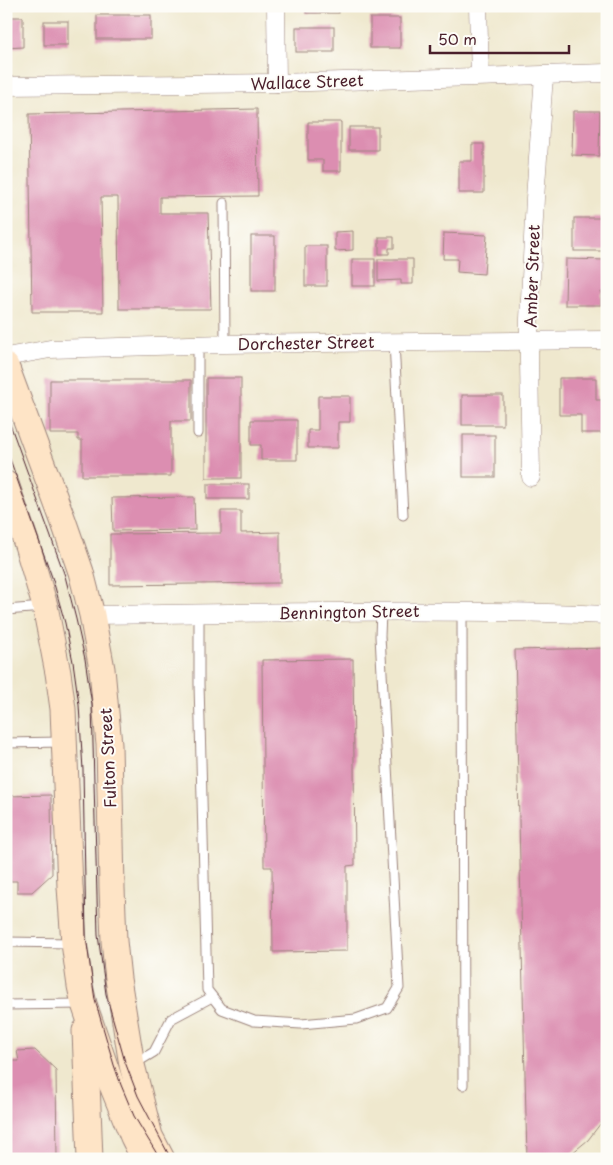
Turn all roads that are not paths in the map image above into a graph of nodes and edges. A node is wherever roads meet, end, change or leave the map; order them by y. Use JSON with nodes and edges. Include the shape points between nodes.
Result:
{"nodes":[{"id":1,"x":276,"y":6,"type":"edge"},
{"id":2,"x":478,"y":6,"type":"edge"},
{"id":3,"x":607,"y":73,"type":"edge"},
{"id":4,"x":480,"y":76,"type":"junction"},
{"id":5,"x":544,"y":76,"type":"junction"},
{"id":6,"x":277,"y":83,"type":"junction"},
{"id":7,"x":6,"y":86,"type":"edge"},
{"id":8,"x":224,"y":203,"type":"dead end"},
{"id":9,"x":607,"y":340,"type":"edge"},
{"id":10,"x":529,"y":341,"type":"junction"},
{"id":11,"x":394,"y":342,"type":"junction"},
{"id":12,"x":225,"y":344,"type":"junction"},
{"id":13,"x":198,"y":346,"type":"junction"},
{"id":14,"x":6,"y":357,"type":"edge"},
{"id":15,"x":6,"y":366,"type":"edge"},
{"id":16,"x":198,"y":433,"type":"dead end"},
{"id":17,"x":531,"y":477,"type":"dead end"},
{"id":18,"x":6,"y":484,"type":"edge"},
{"id":19,"x":403,"y":515,"type":"dead end"},
{"id":20,"x":45,"y":606,"type":"junction"},
{"id":21,"x":6,"y":610,"type":"edge"},
{"id":22,"x":462,"y":611,"type":"junction"},
{"id":23,"x":381,"y":612,"type":"junction"},
{"id":24,"x":199,"y":614,"type":"junction"},
{"id":25,"x":92,"y":615,"type":"junction"},
{"id":26,"x":607,"y":615,"type":"edge"},
{"id":27,"x":65,"y":742,"type":"junction"},
{"id":28,"x":6,"y":743,"type":"edge"},
{"id":29,"x":6,"y":942,"type":"edge"},
{"id":30,"x":74,"y":943,"type":"junction"},
{"id":31,"x":212,"y":997,"type":"junction"},
{"id":32,"x":84,"y":1004,"type":"junction"},
{"id":33,"x":6,"y":1005,"type":"edge"},
{"id":34,"x":132,"y":1065,"type":"junction"},
{"id":35,"x":463,"y":1085,"type":"dead end"},
{"id":36,"x":90,"y":1159,"type":"edge"},
{"id":37,"x":144,"y":1159,"type":"edge"},
{"id":38,"x":162,"y":1159,"type":"edge"}],
"edges":[{"from":1,"to":6,"type":"street"},
{"from":2,"to":4,"type":"street"},
{"from":3,"to":5,"type":"street","name":"Wallace Street"},
{"from":4,"to":5,"type":"street","name":"Wallace Street"},
{"from":4,"to":6,"type":"street","name":"Wallace Street"},
{"from":5,"to":10,"type":"street","name":"Amber Street"},
{"from":6,"to":7,"type":"street","name":"Wallace Street"},
{"from":8,"to":12,"type":"lane"},
{"from":9,"to":10,"type":"street","name":"Dorchester Street"},
{"from":10,"to":11,"type":"street","name":"Dorchester Street"},
{"from":10,"to":17,"type":"street","name":"Amber Street"},
{"from":11,"to":12,"type":"street","name":"Dorchester Street"},
{"from":11,"to":19,"type":"lane"},
{"from":12,"to":13,"type":"street","name":"Dorchester Street"},
{"from":13,"to":14,"type":"street","name":"Dorchester Street","via":[[50,349]]},
{"from":13,"to":16,"type":"lane"},
{"from":15,"to":25,"type":"main road","name":"Fulton Street","via":[[81,572]]},
{"from":18,"to":20,"type":"main road"},
{"from":20,"to":21,"type":"lane"},
{"from":20,"to":27,"type":"main road","via":[[58,673]]},
{"from":22,"to":23,"type":"street","name":"Bennington Street"},
{"from":22,"to":26,"type":"street","name":"Bennington Street"},
{"from":22,"to":35,"type":"lane"},
{"from":23,"to":24,"type":"street","name":"Bennington Street"},
{"from":23,"to":31,"type":"lane","via":[[399,988],[387,1008],[356,1019],[302,1024],[254,1021],[222,1009]]},
{"from":24,"to":25,"type":"street","name":"Bennington Street"},
{"from":24,"to":31,"type":"lane","via":[[207,990]]},
{"from":25,"to":34,"type":"main road","name":"Fulton Street","via":[[102,669],[109,745],[114,941]]},
{"from":27,"to":28,"type":"lane"},
{"from":27,"to":30,"type":"main road"},
{"from":29,"to":30,"type":"lane"},
{"from":30,"to":32,"type":"main road"},
{"from":31,"to":34,"type":"lane","via":[[172,1019],[154,1052]]},
{"from":32,"to":33,"type":"lane"},
{"from":32,"to":36,"type":"main road"},
{"from":32,"to":37,"type":"main road","via":[[111,1083]]},
{"from":34,"to":38,"type":"main road","name":"Fulton Street","via":[[150,1136]]}]}
